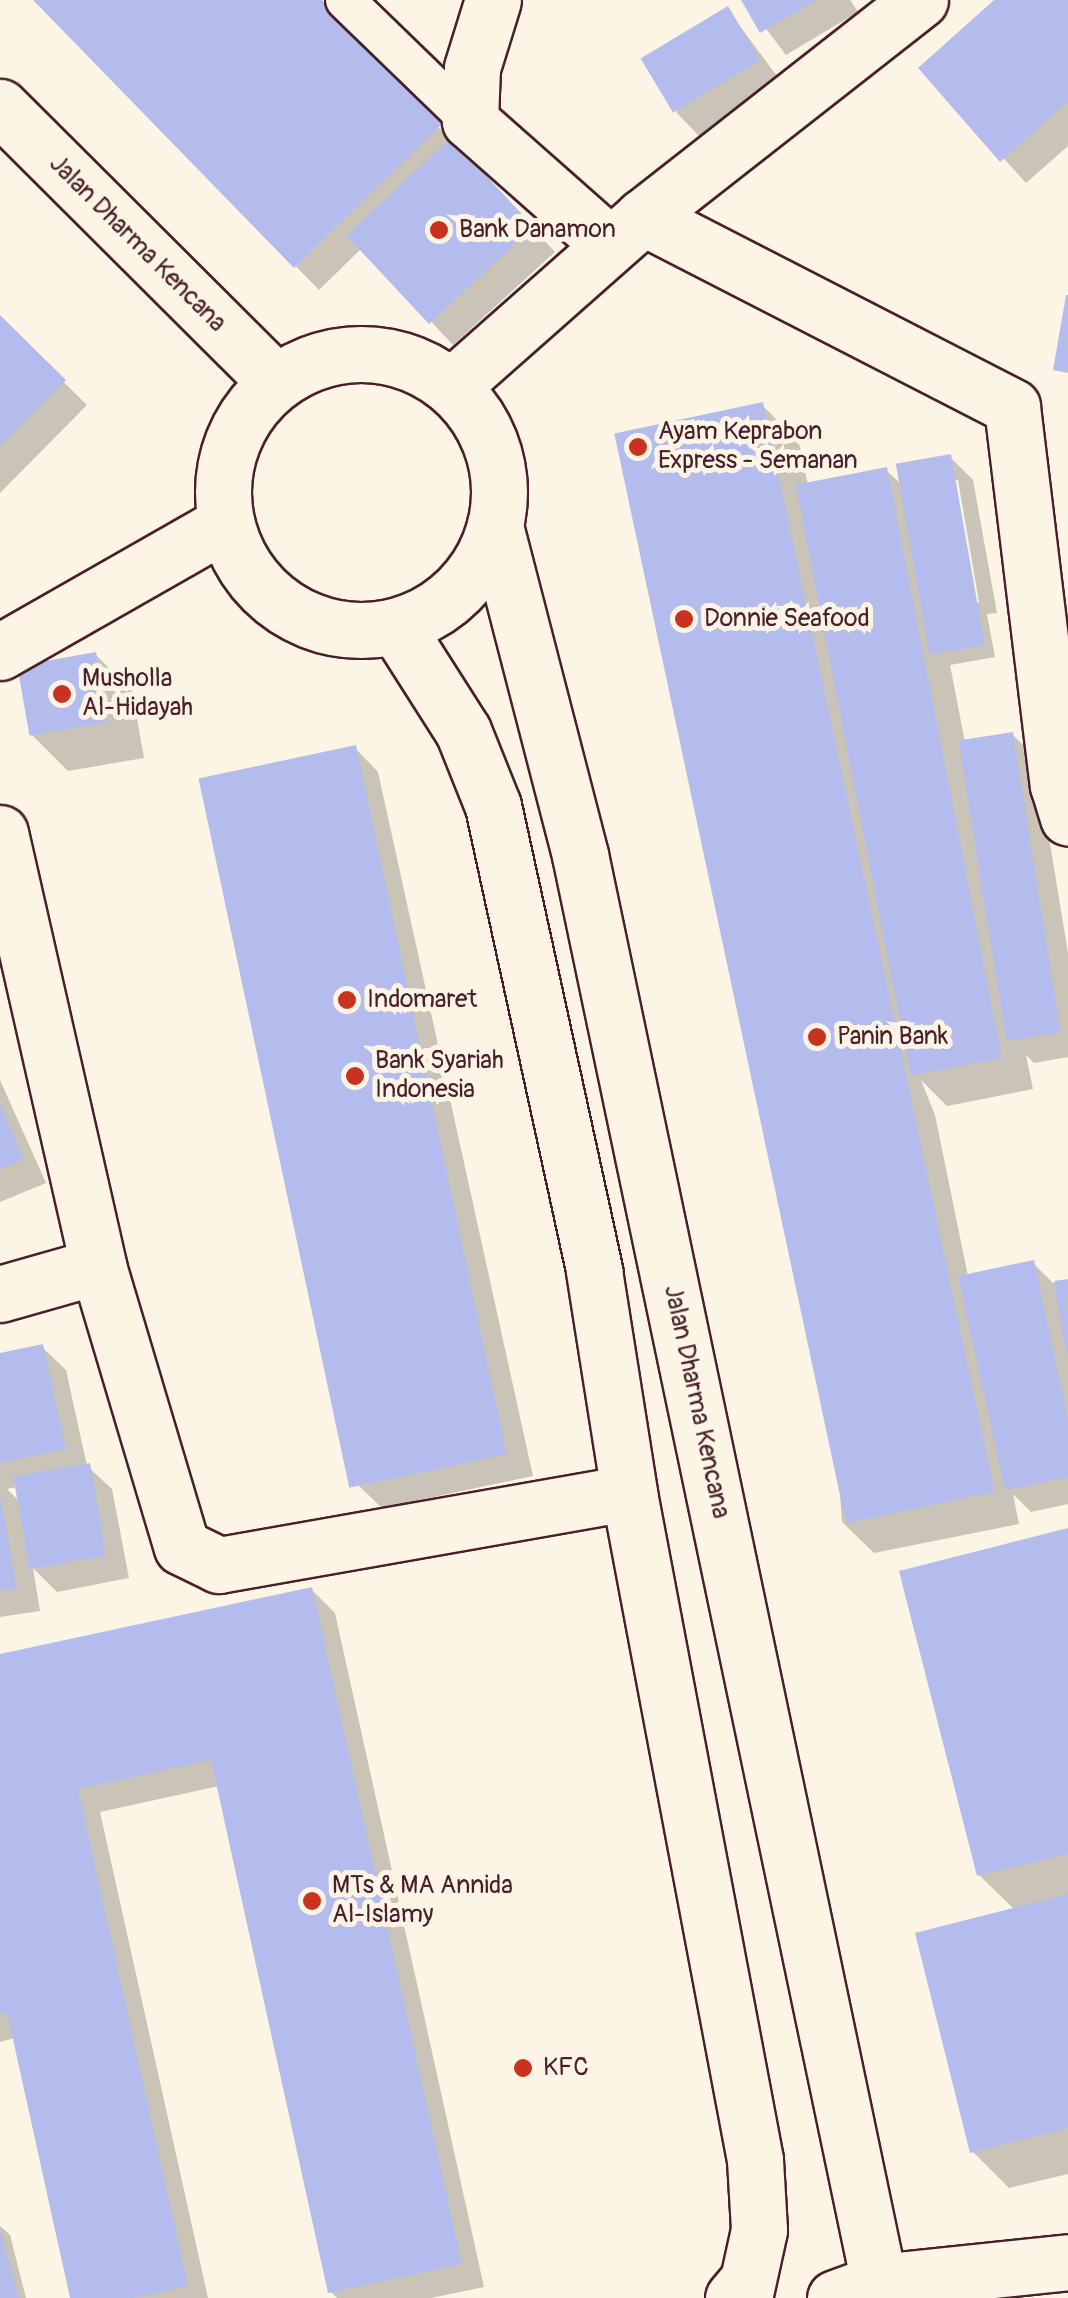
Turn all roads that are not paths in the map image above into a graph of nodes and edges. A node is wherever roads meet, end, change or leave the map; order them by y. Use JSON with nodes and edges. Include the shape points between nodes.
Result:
{"nodes":[{"id":1,"x":345,"y":0,"type":"edge"},
{"id":2,"x":494,"y":0,"type":"edge"},
{"id":3,"x":920,"y":0,"type":"edge"},
{"id":4,"x":0,"y":107,"type":"edge"},
{"id":5,"x":470,"y":120,"type":"junction"},
{"id":6,"x":627,"y":231,"type":"junction"},
{"id":7,"x":275,"y":381,"type":"junction"},
{"id":8,"x":452,"y":386,"type":"junction"},
{"id":9,"x":226,"y":522,"type":"junction"},
{"id":10,"x":495,"y":526,"type":"junction"},
{"id":11,"x":396,"y":626,"type":"junction"},
{"id":12,"x":0,"y":652,"type":"edge"},
{"id":13,"x":1065,"y":797,"type":"edge"},
{"id":14,"x":0,"y":833,"type":"edge"},
{"id":15,"x":98,"y":1266,"type":"junction"},
{"id":16,"x":0,"y":1294,"type":"edge"},
{"id":17,"x":629,"y":1493,"type":"junction"},
{"id":18,"x":1068,"y":2262,"type":"edge"},
{"id":19,"x":857,"y":2290,"type":"edge"},
{"id":20,"x":740,"y":2294,"type":"edge"}],
"edges":[{"from":1,"to":5,"type":"lane"},
{"from":2,"to":5,"type":"street","via":[[472,68]]},
{"from":3,"to":6,"type":"street"},
{"from":4,"to":7,"type":"street","name":"Jalan Dharma Kencana"},
{"from":5,"to":6,"type":"street"},
{"from":6,"to":8,"type":"street"},
{"from":6,"to":13,"type":"street","via":[[1012,407]]},
{"from":7,"to":8,"type":"street","via":[[332,354],[396,357]]},
{"from":7,"to":9,"type":"street","via":[[244,417],[225,460]]},
{"from":8,"to":10,"type":"street","via":[[494,449],[500,488]]},
{"from":9,"to":11,"type":"street","via":[[236,552],[276,602],[334,627]]},
{"from":9,"to":12,"type":"street"},
{"from":10,"to":11,"type":"street","via":[[460,590]]},
{"from":10,"to":19,"type":"street","name":"Jalan Dharma Kencana","via":[[580,856]]},
{"from":11,"to":17,"type":"street","via":[[462,731],[493,806],[594,1270]]},
{"from":14,"to":15,"type":"street"},
{"from":15,"to":16,"type":"street"},
{"from":15,"to":17,"type":"street","via":[[182,1546],[202,1560],[219,1565]]},
{"from":17,"to":20,"type":"street","via":[[755,2160],[759,2230]]},
{"from":18,"to":19,"type":"street"}]}
